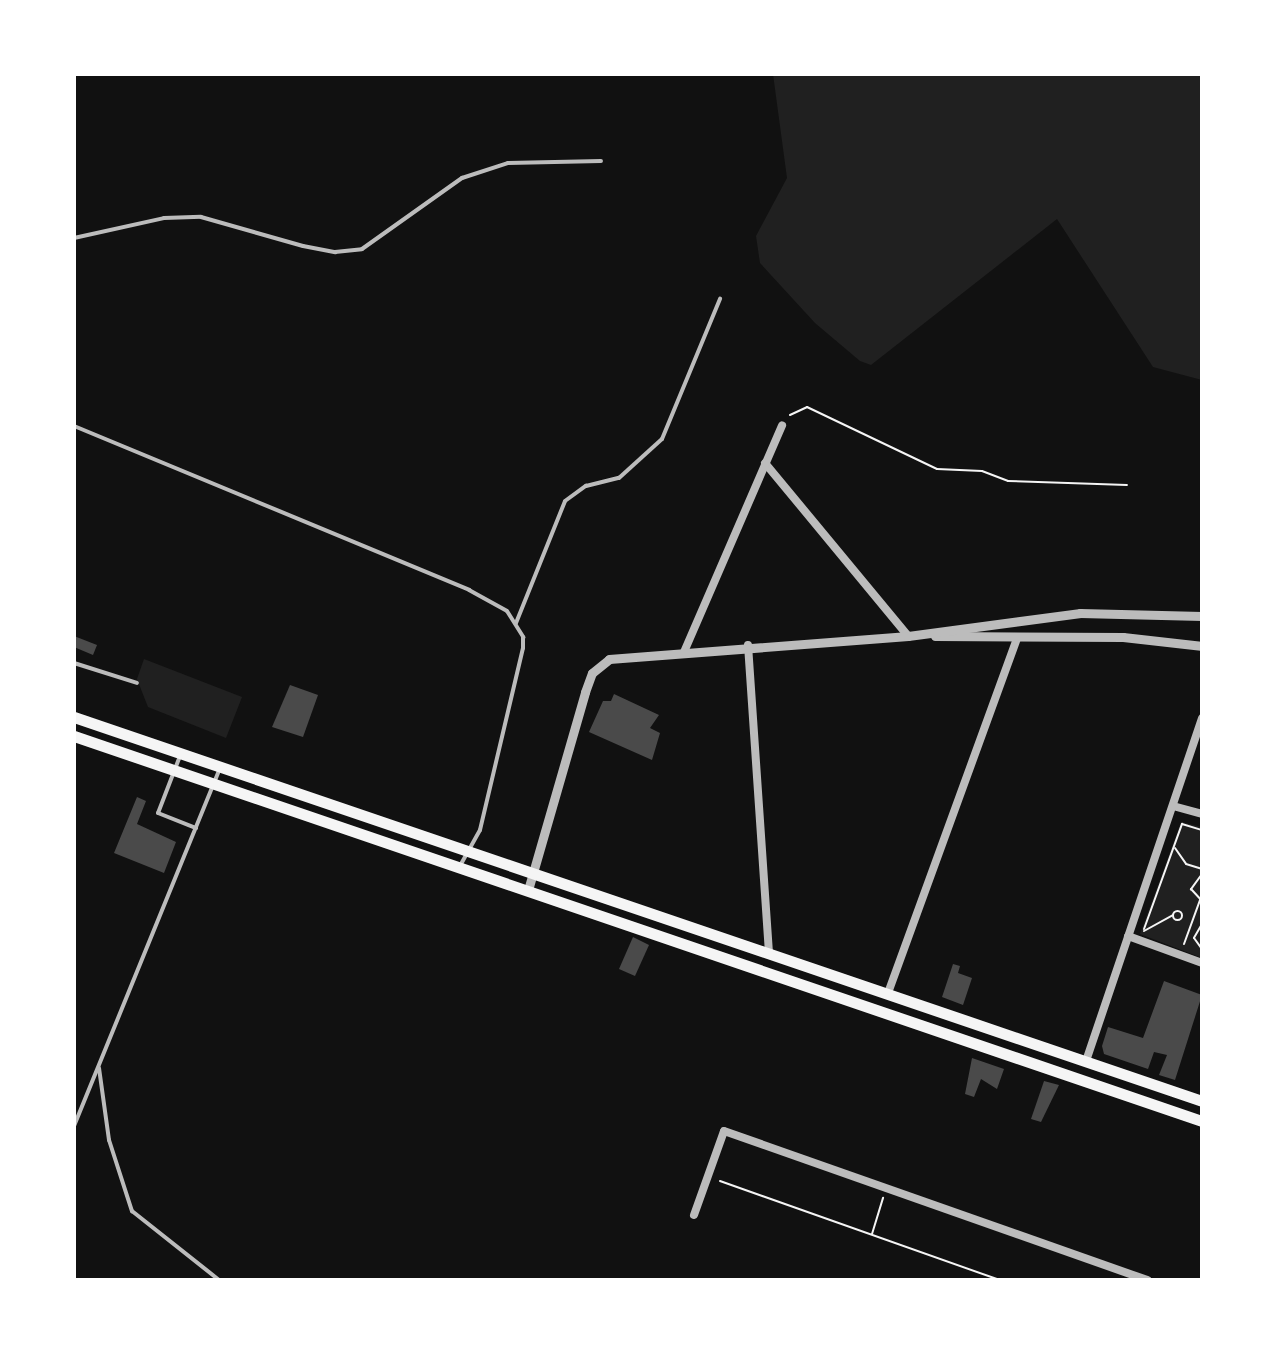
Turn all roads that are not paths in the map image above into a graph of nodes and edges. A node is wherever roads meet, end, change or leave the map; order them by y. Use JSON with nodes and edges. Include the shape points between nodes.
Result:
{"nodes":[{"id":1,"x":601,"y":161,"type":"dead end"},
{"id":2,"x":74,"y":238,"type":"edge"},
{"id":3,"x":720,"y":299,"type":"dead end"},
{"id":4,"x":782,"y":425,"type":"road end"},
{"id":5,"x":74,"y":426,"type":"edge"},
{"id":6,"x":765,"y":463,"type":"junction"},
{"id":7,"x":1202,"y":616,"type":"edge"},
{"id":8,"x":516,"y":623,"type":"junction"},
{"id":9,"x":908,"y":636,"type":"junction"},
{"id":10,"x":1017,"y":639,"type":"junction"},
{"id":11,"x":748,"y":645,"type":"junction"},
{"id":12,"x":1202,"y":646,"type":"edge"},
{"id":13,"x":684,"y":652,"type":"junction"},
{"id":14,"x":74,"y":663,"type":"edge"},
{"id":15,"x":137,"y":683,"type":"dead end"},
{"id":16,"x":74,"y":717,"type":"edge"},
{"id":17,"x":1202,"y":718,"type":"edge"},
{"id":18,"x":74,"y":736,"type":"edge"},
{"id":19,"x":181,"y":753,"type":"junction"},
{"id":20,"x":220,"y":767,"type":"junction"},
{"id":21,"x":174,"y":769,"type":"junction"},
{"id":22,"x":214,"y":783,"type":"junction"},
{"id":23,"x":1173,"y":806,"type":"junction"},
{"id":24,"x":1202,"y":814,"type":"edge"},
{"id":25,"x":196,"y":828,"type":"junction"},
{"id":26,"x":472,"y":852,"type":"junction"},
{"id":27,"x":459,"y":867,"type":"junction"},
{"id":28,"x":533,"y":873,"type":"junction"},
{"id":29,"x":528,"y":890,"type":"junction"},
{"id":30,"x":1128,"y":936,"type":"junction"},
{"id":31,"x":769,"y":951,"type":"junction"},
{"id":32,"x":1202,"y":963,"type":"edge"},
{"id":33,"x":888,"y":993,"type":"junction"},
{"id":34,"x":1086,"y":1061,"type":"junction"},
{"id":35,"x":99,"y":1066,"type":"junction"},
{"id":36,"x":1202,"y":1101,"type":"edge"},
{"id":37,"x":1202,"y":1121,"type":"edge"},
{"id":38,"x":74,"y":1126,"type":"edge"},
{"id":39,"x":694,"y":1215,"type":"dead end"},
{"id":40,"x":219,"y":1280,"type":"edge"},
{"id":41,"x":1148,"y":1280,"type":"edge"}],
"edges":[{"from":1,"to":2,"type":"lane","via":[[508,163],[462,178],[362,249],[335,252],[303,246],[201,217],[164,218]]},
{"from":3,"to":8,"type":"lane","via":[[662,439],[619,478],[586,486],[565,501]]},
{"from":4,"to":6,"type":"street"},
{"from":5,"to":8,"type":"lane","via":[[469,590],[507,611]]},
{"from":6,"to":9,"type":"street"},
{"from":6,"to":13,"type":"street"},
{"from":7,"to":9,"type":"street","via":[[1080,613]]},
{"from":8,"to":26,"type":"lane","via":[[523,648]]},
{"from":9,"to":10,"type":"street"},
{"from":9,"to":11,"type":"street"},
{"from":10,"to":12,"type":"street","via":[[1123,637]]},
{"from":10,"to":33,"type":"street"},
{"from":11,"to":13,"type":"street"},
{"from":11,"to":31,"type":"street"},
{"from":13,"to":28,"type":"street","via":[[609,659],[592,673]]},
{"from":14,"to":15,"type":"lane"},
{"from":16,"to":19,"type":"main road"},
{"from":17,"to":23,"type":"street"},
{"from":18,"to":21,"type":"main road"},
{"from":19,"to":20,"type":"main road"},
{"from":19,"to":21,"type":"lane"},
{"from":20,"to":22,"type":"lane"},
{"from":20,"to":26,"type":"main road"},
{"from":21,"to":22,"type":"main road"},
{"from":21,"to":25,"type":"lane","via":[[158,813]]},
{"from":22,"to":25,"type":"lane"},
{"from":22,"to":27,"type":"main road"},
{"from":23,"to":24,"type":"street"},
{"from":23,"to":30,"type":"street"},
{"from":25,"to":35,"type":"lane"},
{"from":26,"to":27,"type":"lane"},
{"from":26,"to":28,"type":"main road"},
{"from":27,"to":29,"type":"main road"},
{"from":28,"to":29,"type":"street"},
{"from":28,"to":31,"type":"main road"},
{"from":29,"to":37,"type":"main road"},
{"from":30,"to":32,"type":"street"},
{"from":30,"to":34,"type":"street"},
{"from":31,"to":33,"type":"main road"},
{"from":33,"to":34,"type":"main road"},
{"from":34,"to":36,"type":"main road"},
{"from":35,"to":38,"type":"lane"},
{"from":35,"to":40,"type":"lane","via":[[109,1140],[132,1211]]},
{"from":39,"to":41,"type":"street","via":[[724,1131]]}]}
